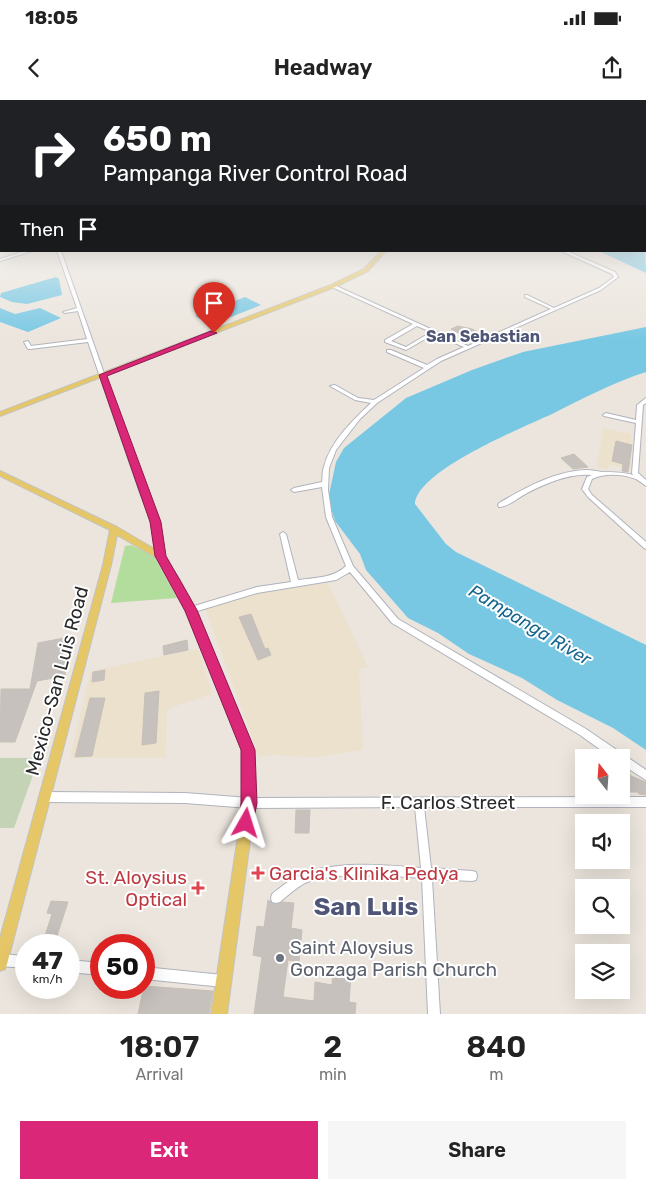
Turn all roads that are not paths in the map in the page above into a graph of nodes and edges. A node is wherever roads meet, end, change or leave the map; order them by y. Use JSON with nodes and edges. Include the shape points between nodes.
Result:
{"nodes":[{"id":1,"x":18,"y":255,"type":"edge"},
{"id":2,"x":60,"y":255,"type":"edge"},
{"id":3,"x":381,"y":255,"type":"edge"},
{"id":4,"x":571,"y":255,"type":"edge"},
{"id":5,"x":0,"y":260,"type":"edge"},
{"id":6,"x":333,"y":286,"type":"junction"},
{"id":7,"x":526,"y":296,"type":"dead end"},
{"id":8,"x":80,"y":309,"type":"junction"},
{"id":9,"x":554,"y":309,"type":"junction"},
{"id":10,"x":65,"y":312,"type":"dead end"},
{"id":11,"x":417,"y":324,"type":"junction"},
{"id":12,"x":434,"y":332,"type":"junction"},
{"id":13,"x":90,"y":340,"type":"junction"},
{"id":14,"x":26,"y":342,"type":"dead end"},
{"id":15,"x":466,"y":347,"type":"junction"},
{"id":16,"x":389,"y":351,"type":"dead end"},
{"id":17,"x":427,"y":367,"type":"junction"},
{"id":18,"x":103,"y":375,"type":"junction"},
{"id":19,"x":333,"y":386,"type":"dead end"},
{"id":20,"x":646,"y":400,"type":"edge"},
{"id":21,"x":375,"y":402,"type":"junction"},
{"id":22,"x":0,"y":414,"type":"edge"},
{"id":23,"x":606,"y":415,"type":"dead end"},
{"id":24,"x":637,"y":422,"type":"junction"},
{"id":25,"x":602,"y":473,"type":"junction"},
{"id":26,"x":0,"y":474,"type":"edge"},
{"id":27,"x":639,"y":478,"type":"junction"},
{"id":28,"x":325,"y":484,"type":"junction"},
{"id":29,"x":646,"y":484,"type":"edge"},
{"id":30,"x":294,"y":490,"type":"dead end"},
{"id":31,"x":502,"y":505,"type":"dead end"},
{"id":32,"x":114,"y":529,"type":"junction"},
{"id":33,"x":283,"y":534,"type":"dead end"},
{"id":34,"x":646,"y":546,"type":"edge"},
{"id":35,"x":160,"y":556,"type":"junction"},
{"id":36,"x":350,"y":567,"type":"junction"},
{"id":37,"x":295,"y":584,"type":"junction"},
{"id":38,"x":191,"y":610,"type":"junction"},
{"id":39,"x":608,"y":749,"type":"edge"},
{"id":40,"x":630,"y":764,"type":"edge"},
{"id":41,"x":646,"y":775,"type":"edge"},
{"id":42,"x":44,"y":797,"type":"junction"},
{"id":43,"x":419,"y":802,"type":"junction"},
{"id":44,"x":646,"y":802,"type":"edge"},
{"id":45,"x":249,"y":803,"type":"junction"},
{"id":46,"x":427,"y":874,"type":"junction"},
{"id":47,"x":472,"y":876,"type":"dead end"},
{"id":48,"x":276,"y":898,"type":"dead end"},
{"id":49,"x":0,"y":961,"type":"edge"},
{"id":50,"x":15,"y":962,"type":"edge"},
{"id":51,"x":155,"y":974,"type":"edge"},
{"id":52,"x":224,"y":981,"type":"junction"},
{"id":53,"x":219,"y":1014,"type":"edge"},
{"id":54,"x":434,"y":1014,"type":"edge"}],
"edges":[{"from":1,"to":5,"type":"street"},
{"from":2,"to":8,"type":"street"},
{"from":3,"to":6,"type":"main road","via":[[366,270]]},
{"from":4,"to":9,"type":"street","via":[[614,273],[616,277],[600,289]]},
{"from":6,"to":11,"type":"street"},
{"from":6,"to":18,"type":"main road"},
{"from":7,"to":9,"type":"street"},
{"from":8,"to":10,"type":"street"},
{"from":8,"to":13,"type":"street"},
{"from":9,"to":15,"type":"street"},
{"from":11,"to":12,"type":"street"},
{"from":11,"to":12,"type":"street","via":[[387,341],[406,349]]},
{"from":12,"to":15,"type":"street"},
{"from":13,"to":14,"type":"street","via":[[30,348]]},
{"from":13,"to":18,"type":"street"},
{"from":15,"to":17,"type":"street"},
{"from":16,"to":17,"type":"street"},
{"from":17,"to":21,"type":"street"},
{"from":18,"to":22,"type":"main road"},
{"from":18,"to":35,"type":"street","via":[[155,522]]},
{"from":19,"to":21,"type":"street","via":[[357,399]]},
{"from":20,"to":24,"type":"street","via":[[640,405]]},
{"from":21,"to":28,"type":"street","via":[[333,450],[326,468]]},
{"from":23,"to":24,"type":"street"},
{"from":24,"to":27,"type":"street","via":[[635,473]]},
{"from":25,"to":27,"type":"street"},
{"from":25,"to":31,"type":"street","via":[[582,472],[546,481]]},
{"from":25,"to":34,"type":"street","via":[[587,481],[587,492]]},
{"from":26,"to":32,"type":"main road"},
{"from":27,"to":29,"type":"street"},
{"from":28,"to":30,"type":"street"},
{"from":28,"to":36,"type":"street","via":[[329,517]]},
{"from":32,"to":35,"type":"main road"},
{"from":32,"to":42,"type":"main road","name":"Mexico-San Luis Road"},
{"from":33,"to":37,"type":"street"},
{"from":35,"to":38,"type":"main road"},
{"from":36,"to":37,"type":"street","via":[[336,577]]},
{"from":36,"to":39,"type":"street","via":[[395,621]]},
{"from":37,"to":38,"type":"street","via":[[257,590]]},
{"from":38,"to":45,"type":"main road","via":[[248,750]]},
{"from":40,"to":41,"type":"street"},
{"from":42,"to":45,"type":"street","name":"F. Carlos Street","via":[[185,798]]},
{"from":42,"to":49,"type":"main road","name":"Mexico-San Luis Road"},
{"from":43,"to":44,"type":"street","name":"F. Carlos Street"},
{"from":43,"to":45,"type":"street","name":"F. Carlos Street"},
{"from":43,"to":46,"type":"street"},
{"from":45,"to":52,"type":"main road"},
{"from":46,"to":47,"type":"street"},
{"from":46,"to":48,"type":"street","via":[[324,873],[306,877]]},
{"from":46,"to":54,"type":"street"},
{"from":49,"to":50,"type":"street"},
{"from":51,"to":52,"type":"street"},
{"from":52,"to":53,"type":"main road"}]}
